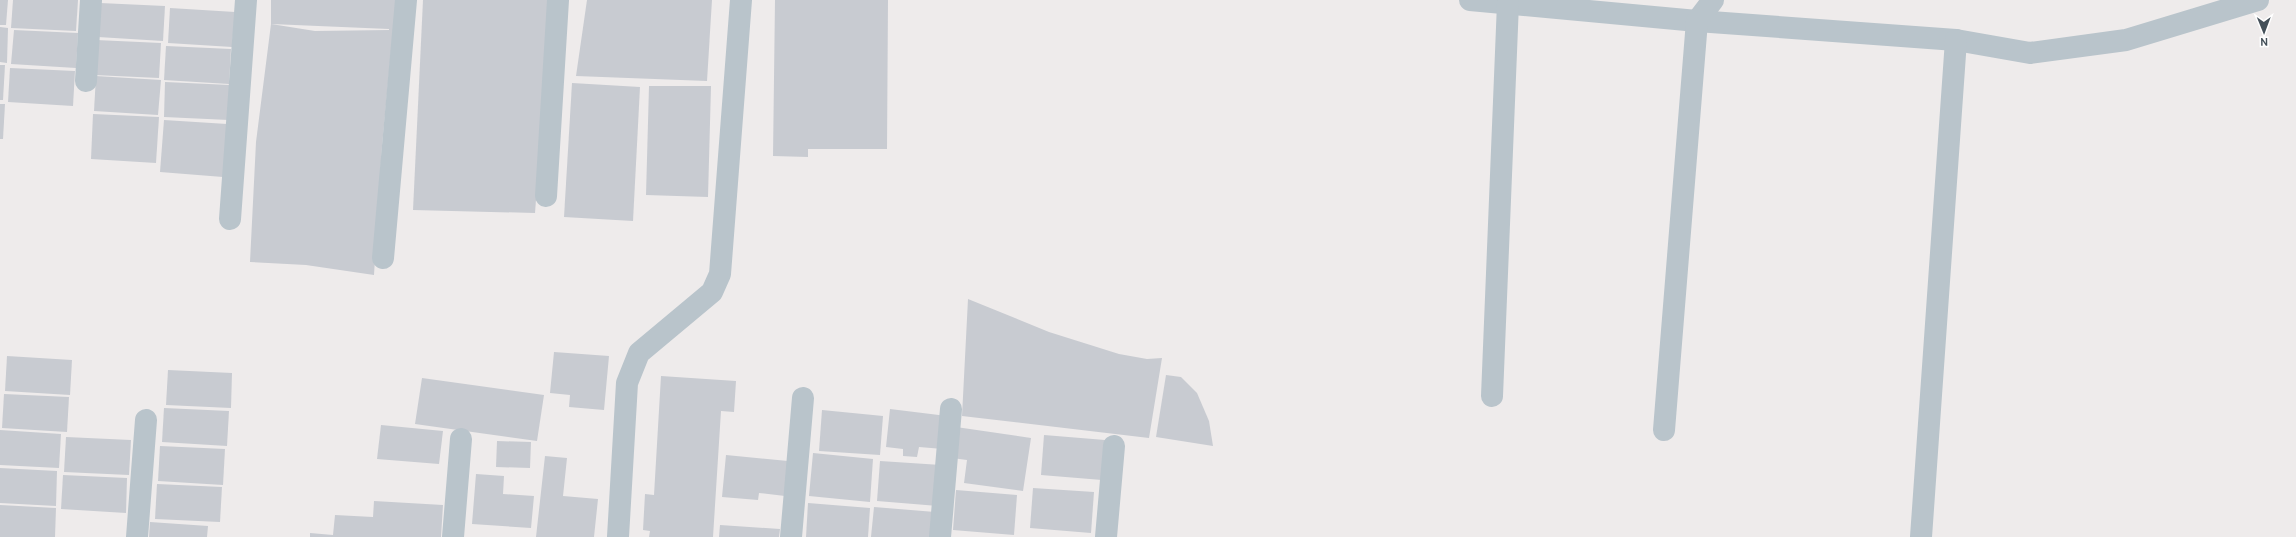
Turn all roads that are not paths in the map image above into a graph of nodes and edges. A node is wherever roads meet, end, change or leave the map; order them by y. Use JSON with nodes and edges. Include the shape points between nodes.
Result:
{"nodes":[{"id":1,"x":91,"y":0,"type":"edge"},
{"id":2,"x":246,"y":0,"type":"edge"},
{"id":3,"x":406,"y":0,"type":"edge"},
{"id":4,"x":558,"y":0,"type":"edge"},
{"id":5,"x":740,"y":0,"type":"edge"},
{"id":6,"x":1470,"y":0,"type":"edge"},
{"id":7,"x":1713,"y":0,"type":"edge"},
{"id":8,"x":2258,"y":0,"type":"edge"},
{"id":9,"x":1508,"y":3,"type":"junction"},
{"id":10,"x":1697,"y":21,"type":"junction"},
{"id":11,"x":1956,"y":40,"type":"junction"},
{"id":12,"x":86,"y":81,"type":"dead end"},
{"id":13,"x":546,"y":196,"type":"dead end"},
{"id":14,"x":230,"y":219,"type":"dead end"},
{"id":15,"x":382,"y":258,"type":"dead end"},
{"id":16,"x":1492,"y":396,"type":"dead end"},
{"id":17,"x":803,"y":398,"type":"dead end"},
{"id":18,"x":951,"y":409,"type":"dead end"},
{"id":19,"x":146,"y":420,"type":"dead end"},
{"id":20,"x":1664,"y":430,"type":"dead end"},
{"id":21,"x":462,"y":439,"type":"dead end"},
{"id":22,"x":1114,"y":446,"type":"dead end"},
{"id":23,"x":137,"y":537,"type":"edge"},
{"id":24,"x":453,"y":537,"type":"edge"},
{"id":25,"x":618,"y":537,"type":"edge"},
{"id":26,"x":791,"y":537,"type":"edge"},
{"id":27,"x":940,"y":537,"type":"edge"},
{"id":28,"x":1106,"y":537,"type":"edge"},
{"id":29,"x":1921,"y":537,"type":"edge"}],
"edges":[{"from":1,"to":12,"type":"street"},
{"from":2,"to":14,"type":"street"},
{"from":3,"to":15,"type":"street"},
{"from":4,"to":13,"type":"street"},
{"from":5,"to":25,"type":"street","via":[[720,274],[712,292],[639,353],[627,383]]},
{"from":6,"to":9,"type":"street"},
{"from":7,"to":10,"type":"street"},
{"from":8,"to":11,"type":"street","via":[[2126,40],[2030,53]]},
{"from":9,"to":10,"type":"street"},
{"from":9,"to":16,"type":"street"},
{"from":10,"to":11,"type":"street"},
{"from":10,"to":20,"type":"street"},
{"from":11,"to":29,"type":"street"},
{"from":17,"to":26,"type":"street"},
{"from":18,"to":27,"type":"street"},
{"from":19,"to":23,"type":"street"},
{"from":21,"to":24,"type":"street"},
{"from":22,"to":28,"type":"street"}]}
